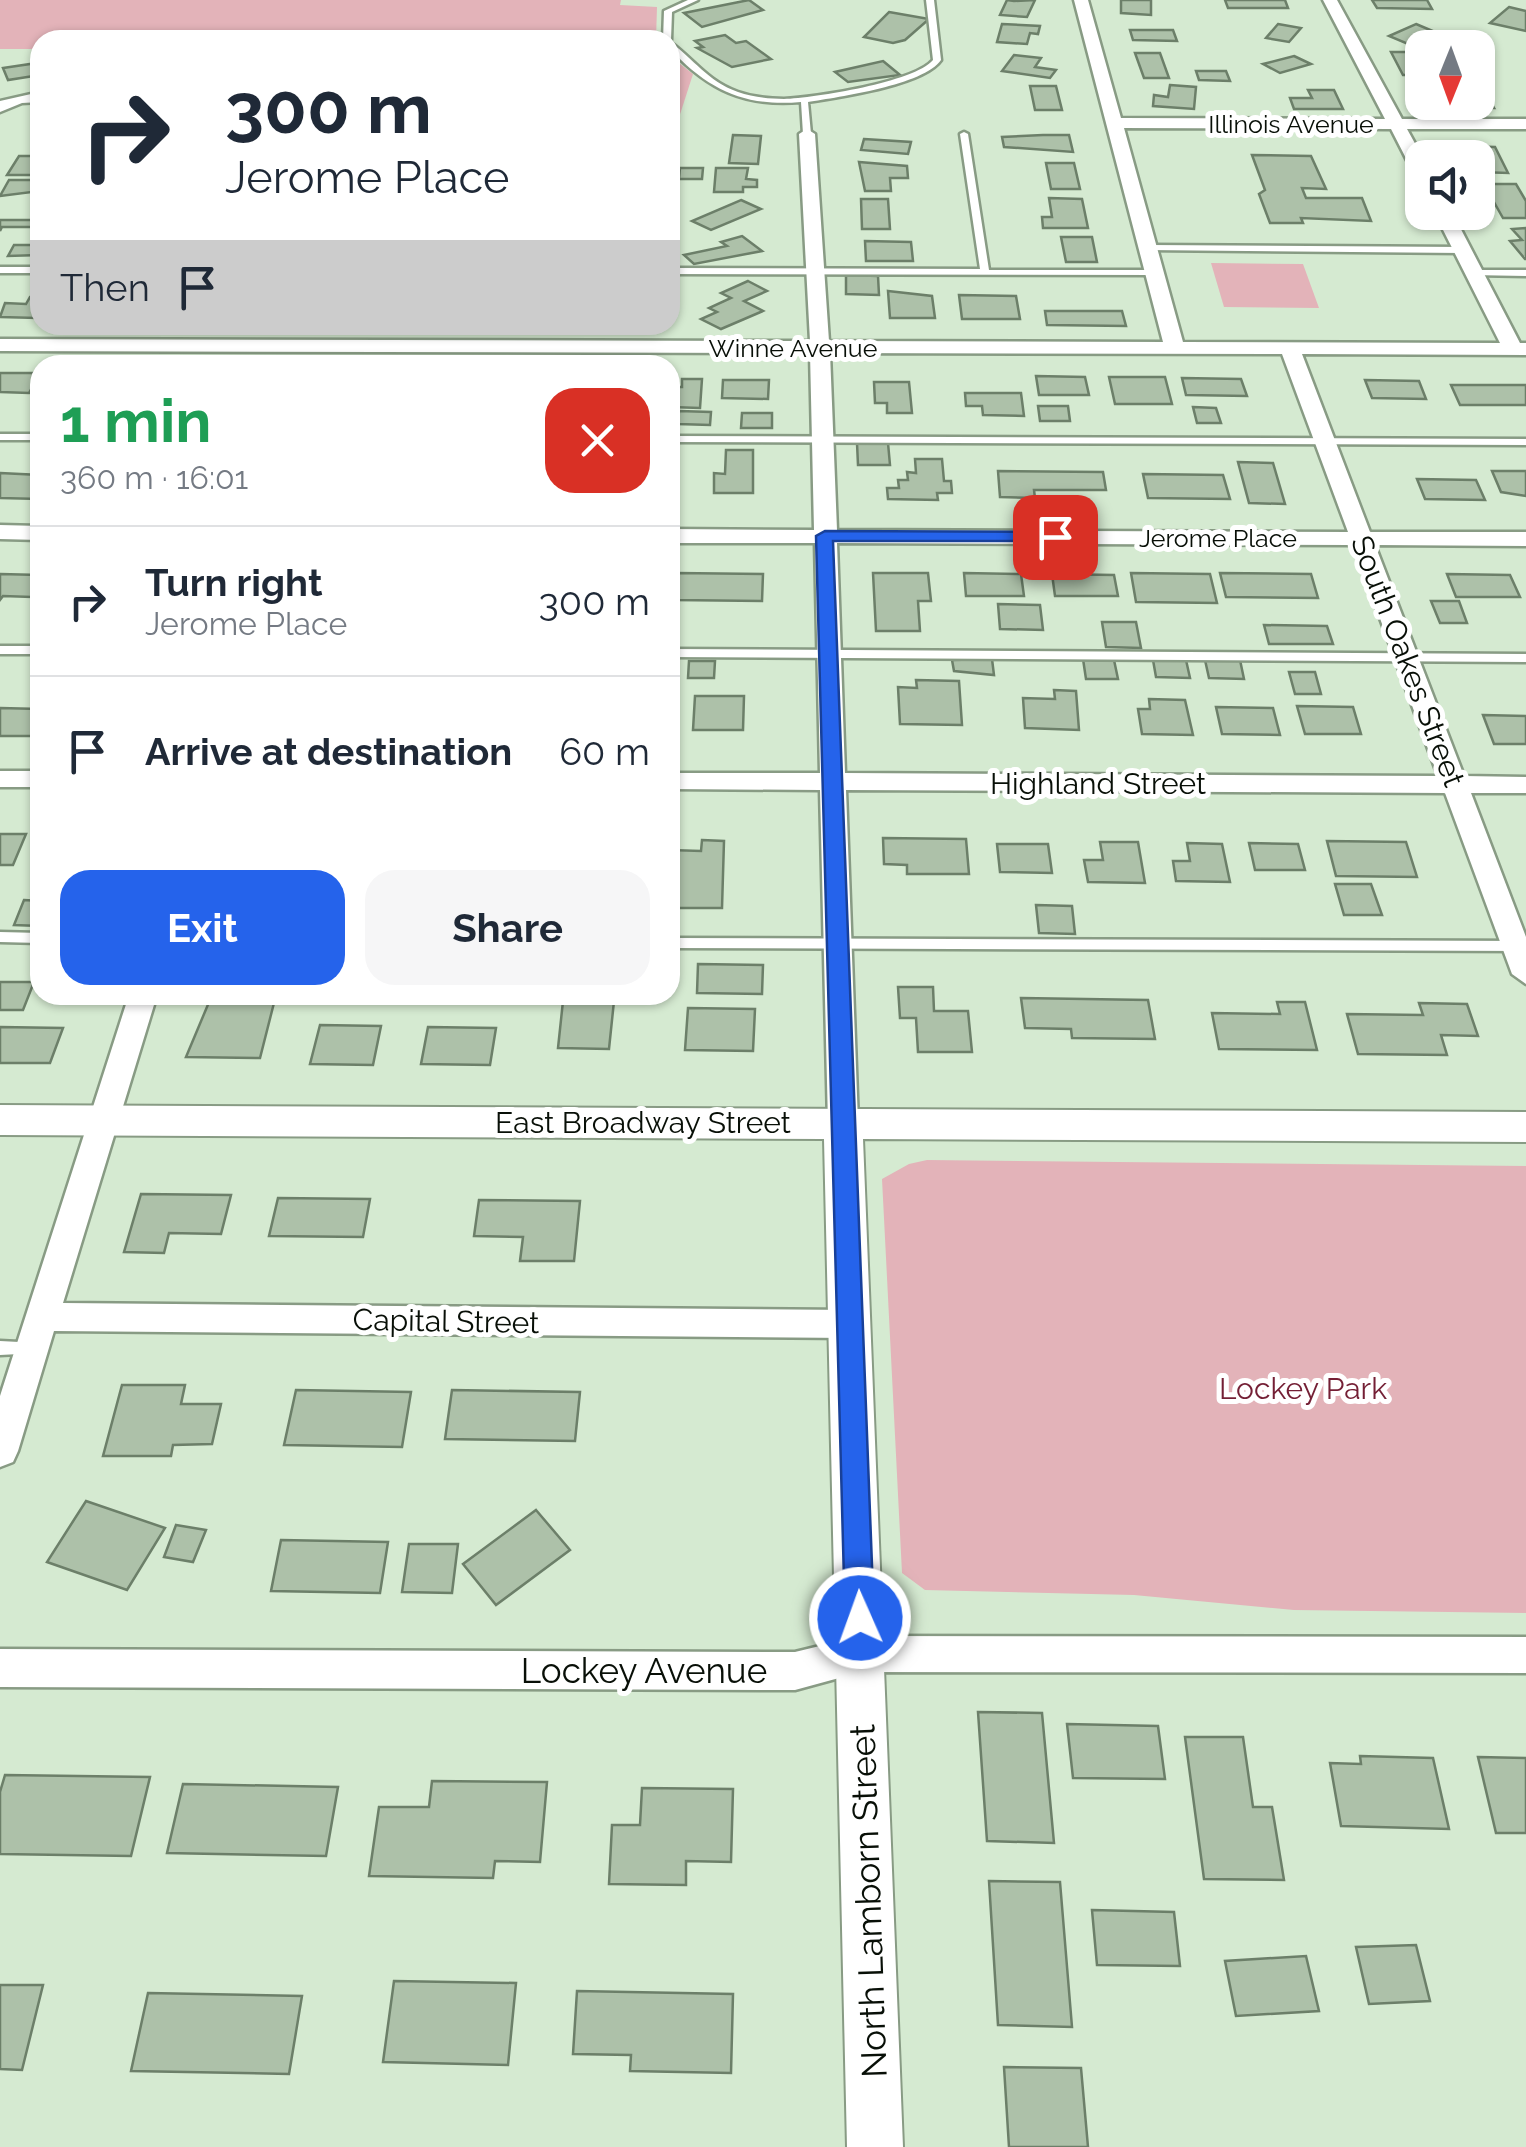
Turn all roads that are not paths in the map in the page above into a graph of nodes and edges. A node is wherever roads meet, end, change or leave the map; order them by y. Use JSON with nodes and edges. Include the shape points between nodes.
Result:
{"nodes":[{"id":1,"x":671,"y":0,"type":"edge"},
{"id":2,"x":694,"y":0,"type":"edge"},
{"id":3,"x":930,"y":0,"type":"edge"},
{"id":4,"x":1081,"y":0,"type":"edge"},
{"id":5,"x":1330,"y":0,"type":"edge"},
{"id":6,"x":681,"y":5,"type":"junction"},
{"id":7,"x":666,"y":30,"type":"edge"},
{"id":8,"x":680,"y":54,"type":"edge"},
{"id":9,"x":30,"y":99,"type":"edge"},
{"id":10,"x":806,"y":102,"type":"junction"},
{"id":11,"x":2,"y":105,"type":"edge"},
{"id":12,"x":1117,"y":123,"type":"junction"},
{"id":13,"x":1398,"y":124,"type":"junction"},
{"id":14,"x":1526,"y":124,"type":"edge"},
{"id":15,"x":808,"y":134,"type":"joint"},
{"id":16,"x":964,"y":134,"type":"dead end"},
{"id":17,"x":1406,"y":140,"type":"edge"},
{"id":18,"x":1452,"y":230,"type":"edge"},
{"id":19,"x":1149,"y":248,"type":"junction"},
{"id":20,"x":1462,"y":250,"type":"junction"},
{"id":21,"x":0,"y":270,"type":"edge"},
{"id":22,"x":30,"y":270,"type":"edge"},
{"id":23,"x":680,"y":272,"type":"edge"},
{"id":24,"x":817,"y":272,"type":"junction"},
{"id":25,"x":985,"y":273,"type":"junction"},
{"id":26,"x":1474,"y":273,"type":"junction"},
{"id":27,"x":1526,"y":273,"type":"edge"},
{"id":28,"x":1156,"y":274,"type":"junction"},
{"id":29,"x":166,"y":335,"type":"edge"},
{"id":30,"x":490,"y":335,"type":"edge"},
{"id":31,"x":0,"y":344,"type":"edge"},
{"id":32,"x":162,"y":345,"type":"junction"},
{"id":33,"x":487,"y":346,"type":"junction"},
{"id":34,"x":820,"y":348,"type":"junction"},
{"id":35,"x":1175,"y":348,"type":"junction"},
{"id":36,"x":1290,"y":349,"type":"junction"},
{"id":37,"x":1520,"y":349,"type":"edge"},
{"id":38,"x":327,"y":355,"type":"edge"},
{"id":39,"x":358,"y":355,"type":"edge"},
{"id":40,"x":0,"y":437,"type":"edge"},
{"id":41,"x":30,"y":437,"type":"edge"},
{"id":42,"x":680,"y":439,"type":"edge"},
{"id":43,"x":820,"y":439,"type":"junction"},
{"id":44,"x":1326,"y":442,"type":"junction"},
{"id":45,"x":1526,"y":442,"type":"edge"},
{"id":46,"x":0,"y":532,"type":"edge"},
{"id":47,"x":30,"y":532,"type":"edge"},
{"id":48,"x":680,"y":536,"type":"edge"},
{"id":49,"x":825,"y":536,"type":"junction"},
{"id":50,"x":1362,"y":538,"type":"junction"},
{"id":51,"x":1526,"y":538,"type":"edge"},
{"id":52,"x":0,"y":650,"type":"edge"},
{"id":53,"x":30,"y":650,"type":"edge"},
{"id":54,"x":680,"y":653,"type":"edge"},
{"id":55,"x":828,"y":653,"type":"junction"},
{"id":56,"x":1407,"y":657,"type":"junction"},
{"id":57,"x":1526,"y":658,"type":"edge"},
{"id":58,"x":0,"y":779,"type":"edge"},
{"id":59,"x":30,"y":780,"type":"edge"},
{"id":60,"x":680,"y":781,"type":"edge"},
{"id":61,"x":832,"y":782,"type":"junction"},
{"id":62,"x":1454,"y":784,"type":"junction"},
{"id":63,"x":1526,"y":785,"type":"edge"},
{"id":64,"x":0,"y":937,"type":"edge"},
{"id":65,"x":30,"y":938,"type":"edge"},
{"id":66,"x":680,"y":943,"type":"edge"},
{"id":67,"x":838,"y":943,"type":"junction"},
{"id":68,"x":1521,"y":946,"type":"edge"},
{"id":69,"x":1526,"y":974,"type":"edge"},
{"id":70,"x":140,"y":1005,"type":"edge"},
{"id":71,"x":0,"y":1120,"type":"edge"},
{"id":72,"x":104,"y":1120,"type":"junction"},
{"id":73,"x":843,"y":1124,"type":"junction"},
{"id":74,"x":1526,"y":1126,"type":"edge"},
{"id":75,"x":850,"y":1324,"type":"junction"},
{"id":76,"x":25,"y":1338,"type":"edge"},
{"id":77,"x":0,"y":1450,"type":"edge"},
{"id":78,"x":861,"y":1654,"type":"junction"},
{"id":79,"x":1526,"y":1654,"type":"edge"},
{"id":80,"x":0,"y":1668,"type":"edge"},
{"id":81,"x":875,"y":2147,"type":"edge"}],
"edges":[{"from":1,"to":6,"type":"lane"},
{"from":2,"to":6,"type":"lane"},
{"from":3,"to":10,"type":"lane","via":[[937,60],[932,68]]},
{"from":4,"to":12,"type":"street"},
{"from":5,"to":13,"type":"street"},
{"from":6,"to":7,"type":"lane","via":[[664,17]]},
{"from":8,"to":10,"type":"lane","via":[[710,83],[741,98]]},
{"from":9,"to":11,"type":"street"},
{"from":10,"to":15,"type":"lane"},
{"from":12,"to":13,"type":"street","name":"Illinois Avenue"},
{"from":12,"to":19,"type":"street"},
{"from":13,"to":14,"type":"street","name":"Illinois Avenue"},
{"from":13,"to":17,"type":"street"},
{"from":15,"to":24,"type":"street"},
{"from":16,"to":25,"type":"lane"},
{"from":18,"to":20,"type":"street"},
{"from":19,"to":20,"type":"lane"},
{"from":19,"to":28,"type":"street"},
{"from":20,"to":26,"type":"street"},
{"from":21,"to":22,"type":"lane"},
{"from":23,"to":24,"type":"lane"},
{"from":24,"to":25,"type":"lane"},
{"from":24,"to":34,"type":"street"},
{"from":25,"to":28,"type":"lane"},
{"from":26,"to":27,"type":"lane"},
{"from":26,"to":37,"type":"street"},
{"from":28,"to":35,"type":"street"},
{"from":29,"to":32,"type":"street"},
{"from":30,"to":33,"type":"street"},
{"from":31,"to":32,"type":"street","name":"Winne Avenue"},
{"from":32,"to":38,"type":"street","name":"Winne Avenue"},
{"from":33,"to":34,"type":"street","name":"Winne Avenue"},
{"from":33,"to":39,"type":"street","name":"Winne Avenue"},
{"from":34,"to":35,"type":"street","name":"Winne Avenue"},
{"from":34,"to":43,"type":"street"},
{"from":35,"to":36,"type":"street","name":"Winne Avenue"},
{"from":36,"to":37,"type":"street","name":"Winne Avenue"},
{"from":36,"to":44,"type":"street","name":"South Oakes Street"},
{"from":40,"to":41,"type":"lane"},
{"from":42,"to":43,"type":"lane"},
{"from":43,"to":44,"type":"lane"},
{"from":43,"to":49,"type":"street"},
{"from":44,"to":45,"type":"lane"},
{"from":44,"to":50,"type":"street","name":"South Oakes Street"},
{"from":46,"to":47,"type":"street"},
{"from":48,"to":49,"type":"street","name":"Jerome Place"},
{"from":49,"to":50,"type":"street","name":"Jerome Place"},
{"from":49,"to":55,"type":"street"},
{"from":50,"to":51,"type":"street","name":"Jerome Place"},
{"from":50,"to":56,"type":"street","name":"South Oakes Street"},
{"from":52,"to":53,"type":"lane"},
{"from":54,"to":55,"type":"lane"},
{"from":55,"to":56,"type":"lane"},
{"from":55,"to":61,"type":"street"},
{"from":56,"to":57,"type":"lane"},
{"from":56,"to":62,"type":"street","name":"South Oakes Street"},
{"from":58,"to":59,"type":"street"},
{"from":60,"to":61,"type":"street","name":"Highland Street"},
{"from":61,"to":62,"type":"street","name":"Highland Street"},
{"from":61,"to":67,"type":"street"},
{"from":62,"to":63,"type":"street","name":"Highland Street"},
{"from":62,"to":68,"type":"street","name":"South Oakes Street"},
{"from":64,"to":65,"type":"lane"},
{"from":66,"to":67,"type":"lane"},
{"from":67,"to":68,"type":"lane"},
{"from":67,"to":73,"type":"street"},
{"from":68,"to":69,"type":"street","name":"South Oakes Street"},
{"from":70,"to":72,"type":"street"},
{"from":71,"to":72,"type":"street","name":"East Broadway Street"},
{"from":72,"to":73,"type":"street","name":"East Broadway Street"},
{"from":72,"to":76,"type":"street"},
{"from":73,"to":74,"type":"street","name":"East Broadway Street"},
{"from":73,"to":75,"type":"street","name":"North Lamborn Street"},
{"from":75,"to":76,"type":"street","name":"Capital Street"},
{"from":75,"to":78,"type":"street","name":"North Lamborn Street"},
{"from":76,"to":77,"type":"street"},
{"from":78,"to":79,"type":"street","name":"Lockey Avenue"},
{"from":78,"to":80,"type":"street","name":"Lockey Avenue","via":[[795,1671]]},
{"from":78,"to":81,"type":"street","name":"North Lamborn Street"}]}
